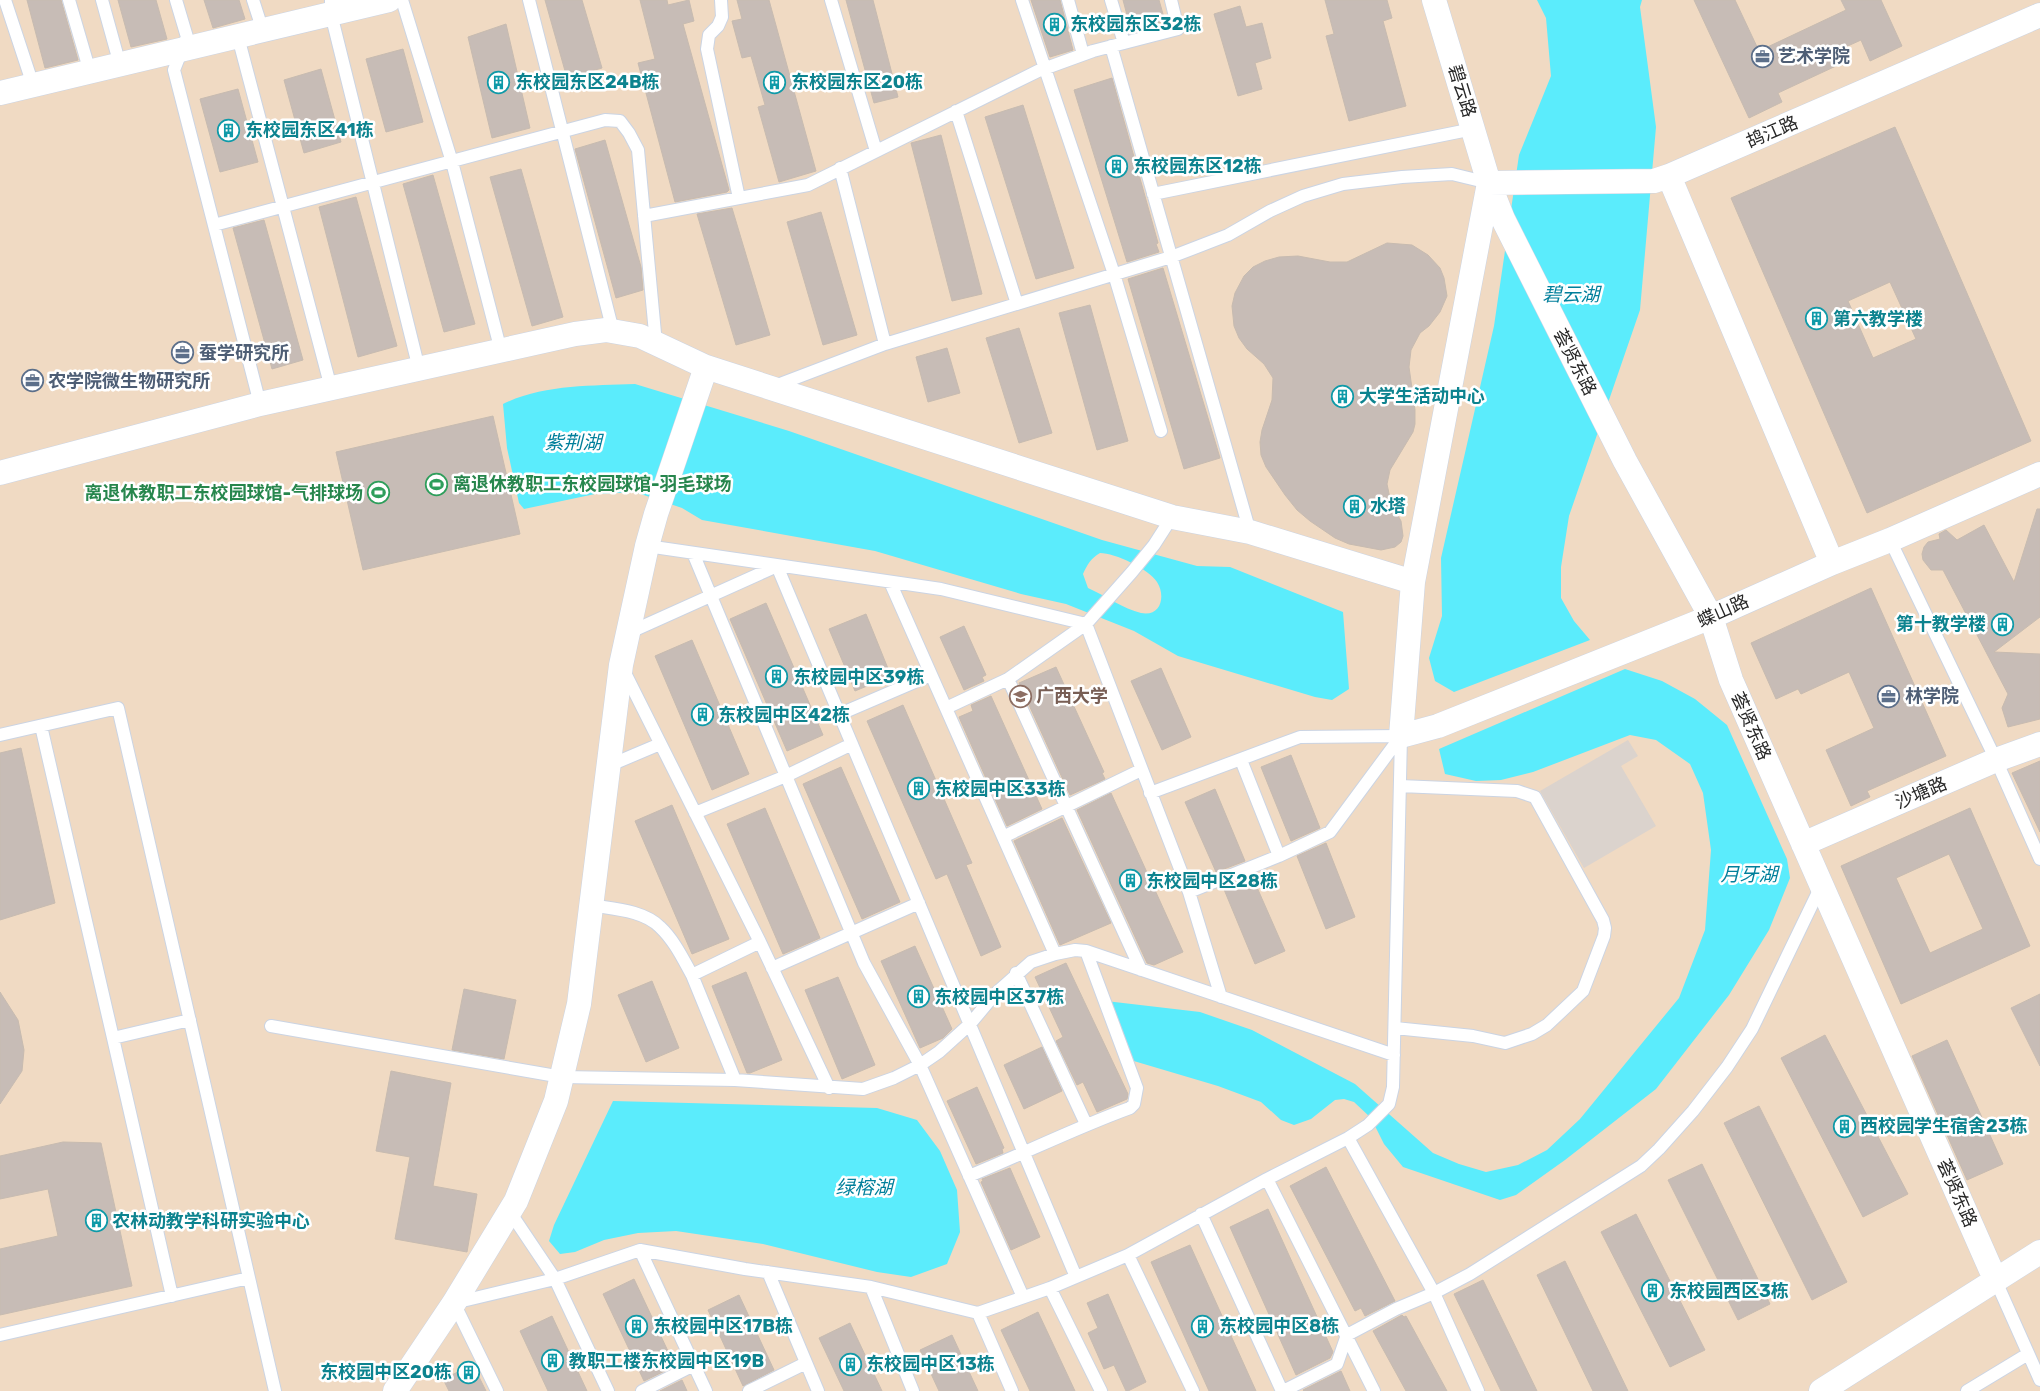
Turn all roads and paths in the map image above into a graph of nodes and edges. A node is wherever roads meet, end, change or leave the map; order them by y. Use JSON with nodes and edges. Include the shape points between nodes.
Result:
{"nodes":[{"id":1,"x":5,"y":0,"type":"edge"},
{"id":2,"x":69,"y":0,"type":"edge"},
{"id":3,"x":102,"y":0,"type":"edge"},
{"id":4,"x":176,"y":0,"type":"edge"},
{"id":5,"x":253,"y":0,"type":"edge"},
{"id":6,"x":389,"y":0,"type":"edge"},
{"id":7,"x":402,"y":0,"type":"edge"},
{"id":8,"x":529,"y":0,"type":"edge"},
{"id":9,"x":721,"y":0,"type":"edge"},
{"id":10,"x":831,"y":0,"type":"edge"},
{"id":11,"x":1022,"y":0,"type":"edge"},
{"id":12,"x":1068,"y":0,"type":"edge"},
{"id":13,"x":1112,"y":0,"type":"edge"},
{"id":14,"x":1170,"y":0,"type":"edge"},
{"id":15,"x":1434,"y":0,"type":"edge"},
{"id":16,"x":331,"y":7,"type":"edge"},
{"id":17,"x":2040,"y":15,"type":"edge"},
{"id":18,"x":263,"y":31,"type":"junction"},
{"id":19,"x":238,"y":37,"type":"junction"},
{"id":20,"x":1118,"y":45,"type":"junction"},
{"id":21,"x":181,"y":50,"type":"junction"},
{"id":22,"x":1083,"y":54,"type":"junction"},
{"id":23,"x":120,"y":65,"type":"junction"},
{"id":24,"x":1044,"y":69,"type":"junction"},
{"id":25,"x":90,"y":72,"type":"junction"},
{"id":26,"x":33,"y":85,"type":"junction"},
{"id":27,"x":0,"y":93,"type":"edge"},
{"id":28,"x":956,"y":111,"type":"junction"},
{"id":29,"x":1473,"y":129,"type":"junction"},
{"id":30,"x":562,"y":132,"type":"junction"},
{"id":31,"x":876,"y":151,"type":"junction"},
{"id":32,"x":452,"y":162,"type":"junction"},
{"id":33,"x":840,"y":168,"type":"junction"},
{"id":34,"x":1661,"y":178,"type":"junction"},
{"id":35,"x":1500,"y":182,"type":"junction"},
{"id":36,"x":373,"y":183,"type":"junction"},
{"id":37,"x":1153,"y":194,"type":"junction"},
{"id":38,"x":739,"y":198,"type":"junction"},
{"id":39,"x":283,"y":207,"type":"junction"},
{"id":40,"x":644,"y":216,"type":"junction"},
{"id":41,"x":214,"y":225,"type":"junction"},
{"id":42,"x":1171,"y":256,"type":"junction"},
{"id":43,"x":1114,"y":274,"type":"junction"},
{"id":44,"x":1017,"y":304,"type":"junction"},
{"id":45,"x":614,"y":331,"type":"junction"},
{"id":46,"x":656,"y":344,"type":"junction"},
{"id":47,"x":885,"y":344,"type":"junction"},
{"id":48,"x":501,"y":351,"type":"junction"},
{"id":49,"x":419,"y":369,"type":"junction"},
{"id":50,"x":702,"y":378,"type":"junction"},
{"id":51,"x":771,"y":387,"type":"junction"},
{"id":52,"x":331,"y":388,"type":"junction"},
{"id":53,"x":260,"y":404,"type":"junction"},
{"id":54,"x":1161,"y":431,"type":"dead end"},
{"id":55,"x":0,"y":473,"type":"edge"},
{"id":56,"x":2040,"y":474,"type":"edge"},
{"id":57,"x":1172,"y":516,"type":"junction"},
{"id":58,"x":1250,"y":532,"type":"junction"},
{"id":59,"x":1890,"y":540,"type":"junction"},
{"id":60,"x":647,"y":546,"type":"junction"},
{"id":61,"x":693,"y":553,"type":"junction"},
{"id":62,"x":1832,"y":563,"type":"junction"},
{"id":63,"x":777,"y":566,"type":"junction"},
{"id":64,"x":890,"y":582,"type":"junction"},
{"id":65,"x":1413,"y":582,"type":"junction"},
{"id":66,"x":711,"y":596,"type":"junction"},
{"id":67,"x":1711,"y":617,"type":"junction"},
{"id":68,"x":1089,"y":620,"type":"junction"},
{"id":69,"x":628,"y":633,"type":"junction"},
{"id":70,"x":621,"y":665,"type":"junction"},
{"id":71,"x":931,"y":675,"type":"junction"},
{"id":72,"x":1008,"y":679,"type":"junction"},
{"id":73,"x":946,"y":708,"type":"junction"},
{"id":74,"x":840,"y":714,"type":"junction"},
{"id":75,"x":41,"y":726,"type":"junction"},
{"id":76,"x":0,"y":735,"type":"edge"},
{"id":77,"x":1401,"y":736,"type":"junction"},
{"id":78,"x":660,"y":744,"type":"junction"},
{"id":79,"x":852,"y":744,"type":"junction"},
{"id":80,"x":2040,"y":744,"type":"edge"},
{"id":81,"x":1241,"y":760,"type":"junction"},
{"id":82,"x":1996,"y":760,"type":"junction"},
{"id":83,"x":608,"y":766,"type":"junction"},
{"id":84,"x":1141,"y":770,"type":"junction"},
{"id":85,"x":786,"y":776,"type":"junction"},
{"id":86,"x":1400,"y":786,"type":"junction"},
{"id":87,"x":1150,"y":793,"type":"junction"},
{"id":88,"x":1067,"y":806,"type":"junction"},
{"id":89,"x":695,"y":813,"type":"junction"},
{"id":90,"x":1003,"y":837,"type":"junction"},
{"id":91,"x":1803,"y":844,"type":"junction"},
{"id":92,"x":1279,"y":856,"type":"junction"},
{"id":93,"x":2040,"y":859,"type":"edge"},
{"id":94,"x":1821,"y":886,"type":"junction"},
{"id":95,"x":1189,"y":892,"type":"junction"},
{"id":96,"x":919,"y":903,"type":"junction"},
{"id":97,"x":590,"y":905,"type":"junction"},
{"id":98,"x":851,"y":933,"type":"junction"},
{"id":99,"x":760,"y":942,"type":"junction"},
{"id":100,"x":1086,"y":951,"type":"junction"},
{"id":101,"x":1055,"y":954,"type":"junction"},
{"id":102,"x":772,"y":968,"type":"junction"},
{"id":103,"x":1141,"y":970,"type":"junction"},
{"id":104,"x":1016,"y":973,"type":"junction"},
{"id":105,"x":692,"y":975,"type":"junction"},
{"id":106,"x":1221,"y":997,"type":"junction"},
{"id":107,"x":190,"y":1020,"type":"junction"},
{"id":108,"x":970,"y":1024,"type":"junction"},
{"id":109,"x":271,"y":1026,"type":"dead end"},
{"id":110,"x":1395,"y":1028,"type":"junction"},
{"id":111,"x":113,"y":1038,"type":"junction"},
{"id":112,"x":1394,"y":1055,"type":"junction"},
{"id":113,"x":920,"y":1065,"type":"junction"},
{"id":114,"x":562,"y":1077,"type":"junction"},
{"id":115,"x":735,"y":1080,"type":"junction"},
{"id":116,"x":828,"y":1088,"type":"junction"},
{"id":117,"x":1086,"y":1124,"type":"junction"},
{"id":118,"x":1348,"y":1138,"type":"junction"},
{"id":119,"x":1024,"y":1154,"type":"junction"},
{"id":120,"x":969,"y":1176,"type":"junction"},
{"id":121,"x":1268,"y":1179,"type":"junction"},
{"id":122,"x":510,"y":1212,"type":"junction"},
{"id":123,"x":1201,"y":1214,"type":"junction"},
{"id":124,"x":640,"y":1250,"type":"junction"},
{"id":125,"x":2040,"y":1252,"type":"edge"},
{"id":126,"x":1128,"y":1255,"type":"junction"},
{"id":127,"x":768,"y":1272,"type":"junction"},
{"id":128,"x":1076,"y":1277,"type":"junction"},
{"id":129,"x":249,"y":1278,"type":"junction"},
{"id":130,"x":555,"y":1279,"type":"junction"},
{"id":131,"x":1995,"y":1279,"type":"junction"},
{"id":132,"x":871,"y":1287,"type":"junction"},
{"id":133,"x":1050,"y":1288,"type":"junction"},
{"id":134,"x":1434,"y":1293,"type":"junction"},
{"id":135,"x":172,"y":1296,"type":"junction"},
{"id":136,"x":1023,"y":1297,"type":"junction"},
{"id":137,"x":454,"y":1303,"type":"junction"},
{"id":138,"x":978,"y":1313,"type":"junction"},
{"id":139,"x":0,"y":1336,"type":"edge"},
{"id":140,"x":1347,"y":1336,"type":"junction"},
{"id":141,"x":2028,"y":1354,"type":"junction"},
{"id":142,"x":806,"y":1363,"type":"junction"},
{"id":143,"x":694,"y":1365,"type":"junction"},
{"id":144,"x":2040,"y":1380,"type":"edge"},
{"id":145,"x":403,"y":1387,"type":"edge"},
{"id":146,"x":275,"y":1391,"type":"edge"},
{"id":147,"x":497,"y":1391,"type":"edge"},
{"id":148,"x":608,"y":1391,"type":"edge"},
{"id":149,"x":642,"y":1391,"type":"edge"},
{"id":150,"x":706,"y":1391,"type":"edge"},
{"id":151,"x":749,"y":1391,"type":"edge"},
{"id":152,"x":818,"y":1391,"type":"edge"},
{"id":153,"x":913,"y":1391,"type":"edge"},
{"id":154,"x":1012,"y":1391,"type":"edge"},
{"id":155,"x":1101,"y":1391,"type":"edge"},
{"id":156,"x":1193,"y":1391,"type":"edge"},
{"id":157,"x":1283,"y":1391,"type":"edge"},
{"id":158,"x":1374,"y":1391,"type":"edge"},
{"id":159,"x":1478,"y":1391,"type":"edge"},
{"id":160,"x":1821,"y":1391,"type":"edge"},
{"id":161,"x":1967,"y":1391,"type":"edge"}],
"edges":[{"from":1,"to":26,"type":"lane"},
{"from":2,"to":25,"type":"lane"},
{"from":3,"to":23,"type":"lane"},
{"from":4,"to":21,"type":"lane","via":[[187,37]]},
{"from":5,"to":18,"type":"lane"},
{"from":6,"to":16,"type":"street"},
{"from":7,"to":32,"type":"lane"},
{"from":8,"to":30,"type":"lane"},
{"from":9,"to":38,"type":"lane","via":[[722,17],[709,35],[707,49]]},
{"from":10,"to":31,"type":"lane"},
{"from":11,"to":24,"type":"lane"},
{"from":12,"to":22,"type":"lane"},
{"from":13,"to":20,"type":"lane"},
{"from":14,"to":20,"type":"lane","via":[[1178,30]]},
{"from":15,"to":29,"type":"street","name":"碧云路"},
{"from":16,"to":18,"type":"street"},
{"from":16,"to":36,"type":"lane"},
{"from":17,"to":34,"type":"street","name":"鸪江路"},
{"from":18,"to":19,"type":"street"},
{"from":19,"to":21,"type":"street"},
{"from":19,"to":39,"type":"lane"},
{"from":20,"to":22,"type":"lane"},
{"from":20,"to":37,"type":"lane"},
{"from":21,"to":23,"type":"street"},
{"from":21,"to":41,"type":"lane","via":[[174,70]]},
{"from":22,"to":24,"type":"lane"},
{"from":23,"to":25,"type":"street"},
{"from":24,"to":28,"type":"lane"},
{"from":24,"to":43,"type":"lane"},
{"from":25,"to":26,"type":"street"},
{"from":26,"to":27,"type":"street"},
{"from":28,"to":31,"type":"lane"},
{"from":28,"to":44,"type":"lane"},
{"from":29,"to":35,"type":"street","name":"碧云路"},
{"from":29,"to":37,"type":"lane"},
{"from":30,"to":32,"type":"lane"},
{"from":30,"to":40,"type":"lane","via":[[605,120],[620,120],[638,150]]},
{"from":30,"to":45,"type":"lane"},
{"from":31,"to":33,"type":"lane"},
{"from":32,"to":36,"type":"lane"},
{"from":32,"to":48,"type":"lane"},
{"from":33,"to":38,"type":"lane","via":[[808,185]]},
{"from":33,"to":47,"type":"lane"},
{"from":34,"to":35,"type":"street","name":"鸪江路"},
{"from":34,"to":62,"type":"street"},
{"from":35,"to":42,"type":"lane","via":[[1452,174],[1343,184],[1303,196],[1228,235]]},
{"from":35,"to":65,"type":"street"},
{"from":35,"to":67,"type":"street","name":"荟贤东路","via":[[1503,218],[1625,462]]},
{"from":36,"to":39,"type":"lane"},
{"from":36,"to":49,"type":"lane"},
{"from":37,"to":42,"type":"lane"},
{"from":38,"to":40,"type":"lane"},
{"from":39,"to":41,"type":"lane"},
{"from":39,"to":52,"type":"lane"},
{"from":40,"to":46,"type":"lane"},
{"from":41,"to":53,"type":"lane"},
{"from":42,"to":43,"type":"lane"},
{"from":42,"to":58,"type":"lane"},
{"from":43,"to":44,"type":"lane"},
{"from":43,"to":54,"type":"lane"},
{"from":44,"to":47,"type":"lane"},
{"from":45,"to":46,"type":"street","via":[[640,336]]},
{"from":45,"to":48,"type":"street","via":[[575,334]]},
{"from":46,"to":50,"type":"street"},
{"from":47,"to":51,"type":"lane"},
{"from":48,"to":49,"type":"street"},
{"from":49,"to":52,"type":"street"},
{"from":50,"to":51,"type":"street"},
{"from":50,"to":60,"type":"street"},
{"from":51,"to":57,"type":"street"},
{"from":52,"to":53,"type":"street"},
{"from":53,"to":55,"type":"street"},
{"from":56,"to":59,"type":"street","name":"蝶山路"},
{"from":57,"to":58,"type":"street"},
{"from":57,"to":68,"type":"lane","via":[[1154,545]]},
{"from":58,"to":65,"type":"street"},
{"from":59,"to":62,"type":"street","name":"蝶山路"},
{"from":59,"to":82,"type":"lane"},
{"from":60,"to":61,"type":"lane"},
{"from":60,"to":69,"type":"street"},
{"from":61,"to":63,"type":"lane"},
{"from":61,"to":66,"type":"lane"},
{"from":62,"to":67,"type":"street","name":"蝶山路"},
{"from":63,"to":64,"type":"lane"},
{"from":63,"to":66,"type":"lane"},
{"from":63,"to":74,"type":"lane"},
{"from":64,"to":68,"type":"lane","via":[[941,589]]},
{"from":64,"to":71,"type":"lane"},
{"from":65,"to":77,"type":"street"},
{"from":66,"to":69,"type":"lane"},
{"from":66,"to":85,"type":"lane"},
{"from":67,"to":77,"type":"street","name":"蝶山路","via":[[1438,726]]},
{"from":67,"to":91,"type":"street","name":"荟贤东路","via":[[1731,680]]},
{"from":68,"to":72,"type":"lane"},
{"from":68,"to":84,"type":"lane"},
{"from":69,"to":70,"type":"street"},
{"from":70,"to":78,"type":"lane"},
{"from":70,"to":83,"type":"street"},
{"from":71,"to":73,"type":"lane"},
{"from":71,"to":74,"type":"lane"},
{"from":72,"to":73,"type":"lane"},
{"from":72,"to":88,"type":"lane"},
{"from":73,"to":90,"type":"lane"},
{"from":74,"to":79,"type":"lane"},
{"from":75,"to":76,"type":"lane"},
{"from":75,"to":107,"type":"lane","via":[[118,708]]},
{"from":75,"to":111,"type":"lane"},
{"from":77,"to":81,"type":"lane","via":[[1300,737]]},
{"from":77,"to":86,"type":"lane"},
{"from":77,"to":92,"type":"lane","via":[[1330,832]]},
{"from":78,"to":83,"type":"lane"},
{"from":78,"to":89,"type":"lane"},
{"from":79,"to":85,"type":"lane"},
{"from":79,"to":96,"type":"lane"},
{"from":80,"to":82,"type":"street","name":"沙塘路"},
{"from":81,"to":87,"type":"lane"},
{"from":81,"to":92,"type":"lane"},
{"from":82,"to":91,"type":"street","name":"沙塘路"},
{"from":82,"to":93,"type":"lane"},
{"from":83,"to":97,"type":"street"},
{"from":84,"to":87,"type":"lane"},
{"from":84,"to":88,"type":"lane"},
{"from":85,"to":89,"type":"lane"},
{"from":85,"to":98,"type":"lane"},
{"from":86,"to":110,"type":"lane"},
{"from":86,"to":110,"type":"lane","via":[[1518,791],[1535,797],[1605,928],[1583,991],[1547,1025],[1532,1034],[1505,1043],[1473,1036]]},
{"from":87,"to":95,"type":"lane"},
{"from":88,"to":90,"type":"lane"},
{"from":88,"to":103,"type":"lane"},
{"from":89,"to":99,"type":"lane"},
{"from":90,"to":101,"type":"lane"},
{"from":91,"to":94,"type":"street","name":"荟贤东路"},
{"from":92,"to":95,"type":"lane"},
{"from":94,"to":131,"type":"street","name":"荟贤东路"},
{"from":94,"to":134,"type":"lane","via":[[1752,1029],[1693,1111],[1659,1149],[1641,1166],[1470,1274]]},
{"from":95,"to":106,"type":"lane"},
{"from":96,"to":98,"type":"lane"},
{"from":96,"to":108,"type":"lane"},
{"from":97,"to":105,"type":"lane","via":[[638,914],[660,926]]},
{"from":97,"to":114,"type":"street","via":[[578,1004]]},
{"from":98,"to":102,"type":"lane"},
{"from":98,"to":113,"type":"lane"},
{"from":99,"to":102,"type":"lane"},
{"from":99,"to":105,"type":"lane"},
{"from":100,"to":101,"type":"lane"},
{"from":100,"to":103,"type":"lane"},
{"from":100,"to":117,"type":"lane","via":[[1137,1088],[1130,1108]]},
{"from":101,"to":104,"type":"lane","via":[[1031,962]]},
{"from":102,"to":116,"type":"lane"},
{"from":103,"to":106,"type":"lane"},
{"from":104,"to":108,"type":"lane"},
{"from":104,"to":117,"type":"lane"},
{"from":105,"to":115,"type":"lane"},
{"from":106,"to":112,"type":"lane"},
{"from":107,"to":111,"type":"lane"},
{"from":107,"to":129,"type":"lane"},
{"from":108,"to":113,"type":"lane"},
{"from":108,"to":119,"type":"lane"},
{"from":109,"to":114,"type":"lane"},
{"from":110,"to":112,"type":"lane"},
{"from":111,"to":135,"type":"lane"},
{"from":112,"to":118,"type":"lane","via":[[1389,1104],[1368,1125]]},
{"from":113,"to":116,"type":"lane","via":[[863,1090]]},
{"from":113,"to":120,"type":"lane"},
{"from":114,"to":115,"type":"lane"},
{"from":114,"to":122,"type":"street","via":[[556,1101]]},
{"from":115,"to":116,"type":"lane"},
{"from":117,"to":119,"type":"lane"},
{"from":118,"to":121,"type":"lane"},
{"from":118,"to":134,"type":"lane"},
{"from":119,"to":120,"type":"lane"},
{"from":119,"to":128,"type":"lane"},
{"from":120,"to":136,"type":"lane"},
{"from":121,"to":123,"type":"lane"},
{"from":121,"to":140,"type":"lane"},
{"from":122,"to":130,"type":"lane"},
{"from":122,"to":137,"type":"street"},
{"from":123,"to":126,"type":"lane"},
{"from":123,"to":157,"type":"lane"},
{"from":124,"to":127,"type":"lane"},
{"from":124,"to":130,"type":"lane"},
{"from":124,"to":143,"type":"lane"},
{"from":125,"to":131,"type":"street"},
{"from":126,"to":128,"type":"lane"},
{"from":126,"to":156,"type":"lane"},
{"from":127,"to":132,"type":"lane"},
{"from":127,"to":142,"type":"lane"},
{"from":128,"to":133,"type":"lane"},
{"from":129,"to":135,"type":"lane"},
{"from":129,"to":146,"type":"lane"},
{"from":130,"to":137,"type":"lane"},
{"from":130,"to":148,"type":"lane"},
{"from":131,"to":141,"type":"lane"},
{"from":131,"to":160,"type":"street"},
{"from":132,"to":138,"type":"lane"},
{"from":132,"to":153,"type":"lane"},
{"from":133,"to":136,"type":"lane"},
{"from":133,"to":155,"type":"lane"},
{"from":134,"to":140,"type":"lane"},
{"from":134,"to":159,"type":"lane"},
{"from":135,"to":139,"type":"lane"},
{"from":136,"to":138,"type":"lane"},
{"from":137,"to":145,"type":"street"},
{"from":137,"to":147,"type":"lane"},
{"from":138,"to":154,"type":"lane"},
{"from":140,"to":157,"type":"lane","via":[[1337,1364]]},
{"from":140,"to":158,"type":"lane"},
{"from":141,"to":144,"type":"lane"},
{"from":141,"to":161,"type":"lane"},
{"from":142,"to":151,"type":"lane"},
{"from":142,"to":152,"type":"lane"},
{"from":143,"to":149,"type":"lane"},
{"from":143,"to":150,"type":"lane"}]}
